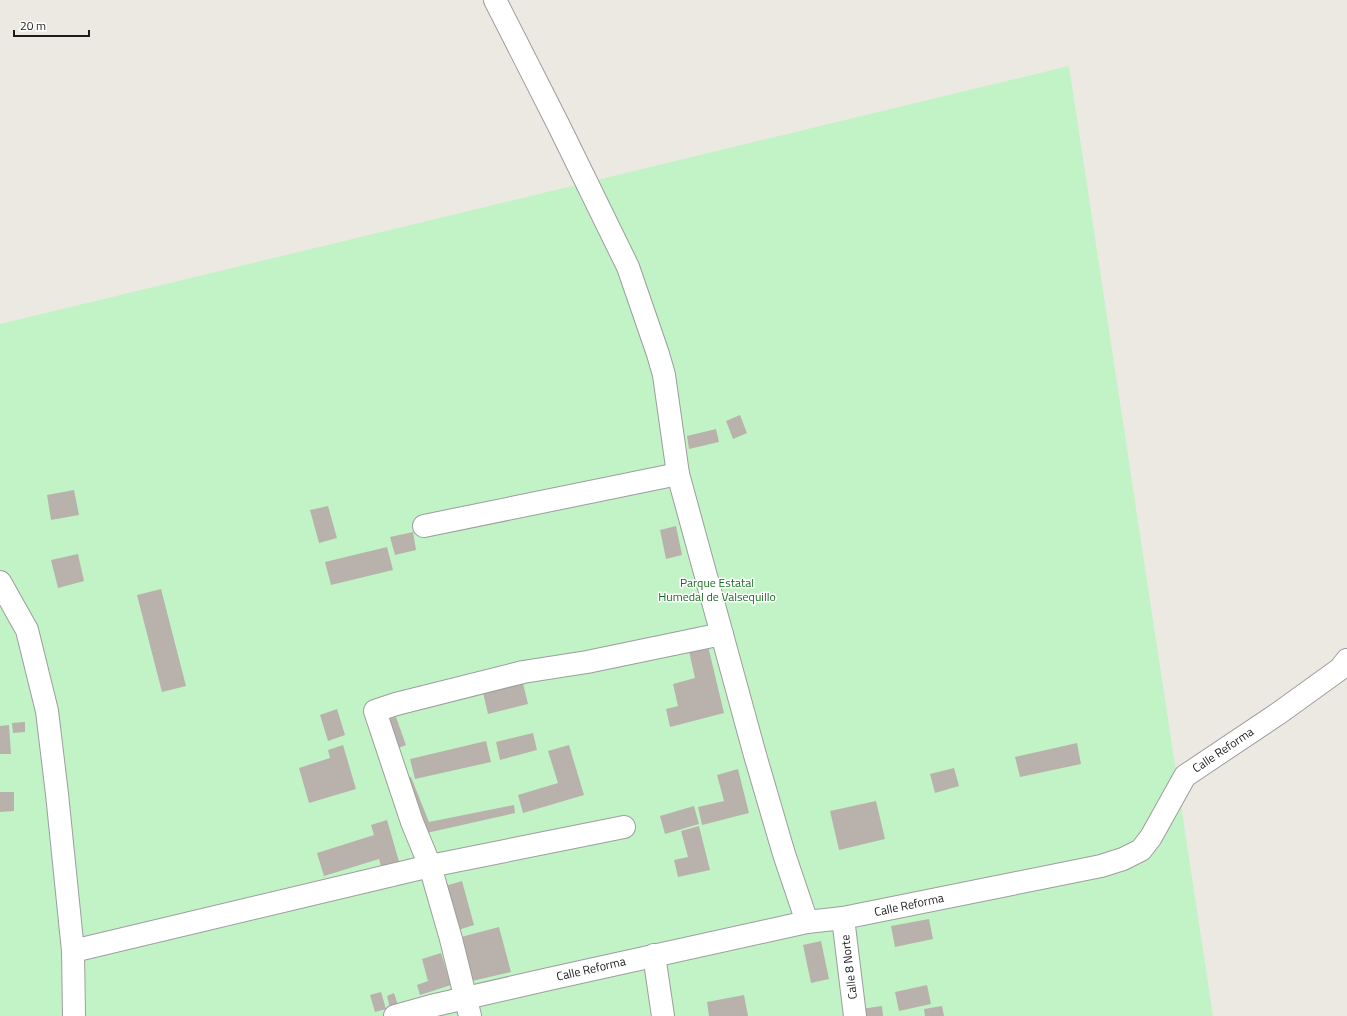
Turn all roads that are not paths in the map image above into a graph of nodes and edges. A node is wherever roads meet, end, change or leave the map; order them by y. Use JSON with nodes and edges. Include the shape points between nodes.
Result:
{"nodes":[{"id":1,"x":495,"y":0,"type":"edge"},
{"id":2,"x":678,"y":474,"type":"junction"},
{"id":3,"x":424,"y":526,"type":"dead end"},
{"id":4,"x":0,"y":582,"type":"edge"},
{"id":5,"x":722,"y":634,"type":"junction"},
{"id":6,"x":1347,"y":660,"type":"edge"},
{"id":7,"x":624,"y":827,"type":"dead end"},
{"id":8,"x":430,"y":866,"type":"junction"},
{"id":9,"x":844,"y":918,"type":"junction"},
{"id":10,"x":807,"y":922,"type":"junction"},
{"id":11,"x":73,"y":951,"type":"junction"},
{"id":12,"x":654,"y":956,"type":"junction"},
{"id":13,"x":469,"y":1007,"type":"edge"},
{"id":14,"x":74,"y":1016,"type":"edge"},
{"id":15,"x":395,"y":1016,"type":"edge"},
{"id":16,"x":663,"y":1016,"type":"edge"},
{"id":17,"x":855,"y":1016,"type":"edge"}],
"edges":[{"from":1,"to":2,"type":"street","via":[[628,267],[664,375]]},
{"from":2,"to":3,"type":"street"},
{"from":2,"to":5,"type":"street"},
{"from":4,"to":11,"type":"street","via":[[27,630],[47,711]]},
{"from":5,"to":8,"type":"street","via":[[587,662],[523,672],[374,711]]},
{"from":5,"to":10,"type":"street","via":[[784,854]]},
{"from":6,"to":9,"type":"street","name":"Calle Reforma","via":[[1340,669],[1279,713],[1185,776],[1141,850],[1101,866]]},
{"from":7,"to":8,"type":"street"},
{"from":8,"to":11,"type":"street"},
{"from":8,"to":13,"type":"street"},
{"from":9,"to":10,"type":"street","name":"Calle Reforma"},
{"from":9,"to":17,"type":"street","name":"Calle 8 Norte"},
{"from":10,"to":12,"type":"street","name":"Calle Reforma"},
{"from":11,"to":14,"type":"street"},
{"from":12,"to":13,"type":"street","name":"Calle Reforma"},
{"from":12,"to":16,"type":"street"},
{"from":13,"to":15,"type":"street","name":"Calle Reforma"}]}
